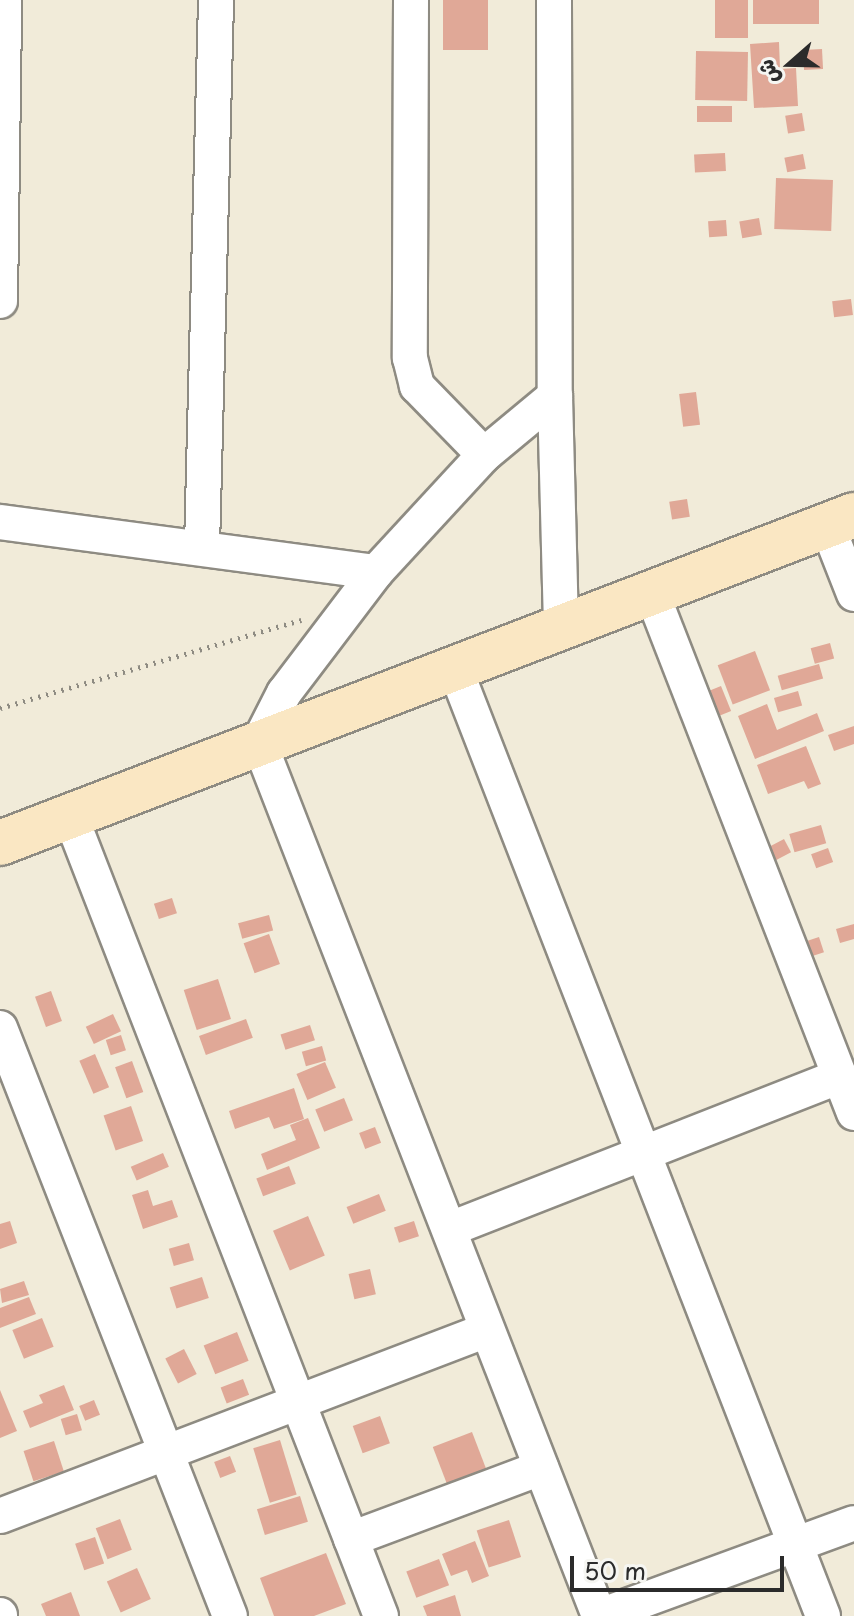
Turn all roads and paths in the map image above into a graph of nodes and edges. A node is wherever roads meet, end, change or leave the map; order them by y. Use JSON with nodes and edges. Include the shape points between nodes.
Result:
{"nodes":[{"id":1,"x":4,"y":0,"type":"edge"},
{"id":2,"x":216,"y":0,"type":"edge"},
{"id":3,"x":411,"y":0,"type":"edge"},
{"id":4,"x":554,"y":0,"type":"edge"},
{"id":5,"x":0,"y":301,"type":"edge"},
{"id":6,"x":555,"y":396,"type":"junction"},
{"id":7,"x":484,"y":455,"type":"junction"},
{"id":8,"x":840,"y":520,"type":"edge"},
{"id":9,"x":0,"y":522,"type":"edge"},
{"id":10,"x":202,"y":547,"type":"junction"},
{"id":11,"x":376,"y":572,"type":"junction"},
{"id":12,"x":651,"y":591,"type":"junction"},
{"id":13,"x":854,"y":594,"type":"edge"},
{"id":14,"x":352,"y":605,"type":"junction"},
{"id":15,"x":561,"y":624,"type":"junction"},
{"id":16,"x":454,"y":666,"type":"junction"},
{"id":17,"x":0,"y":708,"type":"edge"},
{"id":18,"x":259,"y":742,"type":"junction"},
{"id":19,"x":70,"y":815,"type":"junction"},
{"id":20,"x":0,"y":843,"type":"edge"},
{"id":21,"x":0,"y":1028,"type":"edge"},
{"id":22,"x":840,"y":1076,"type":"junction"},
{"id":23,"x":854,"y":1113,"type":"edge"},
{"id":24,"x":643,"y":1154,"type":"junction"},
{"id":25,"x":450,"y":1229,"type":"junction"},
{"id":26,"x":487,"y":1330,"type":"junction"},
{"id":27,"x":298,"y":1402,"type":"junction"},
{"id":28,"x":166,"y":1453,"type":"junction"},
{"id":29,"x":541,"y":1468,"type":"junction"},
{"id":30,"x":0,"y":1516,"type":"edge"},
{"id":31,"x":854,"y":1523,"type":"edge"},
{"id":32,"x":351,"y":1539,"type":"junction"},
{"id":33,"x":795,"y":1545,"type":"junction"},
{"id":34,"x":230,"y":1616,"type":"edge"},
{"id":35,"x":381,"y":1616,"type":"edge"},
{"id":36,"x":599,"y":1616,"type":"edge"},
{"id":37,"x":823,"y":1616,"type":"edge"}],
"edges":[{"from":1,"to":5,"type":"street"},
{"from":2,"to":10,"type":"street"},
{"from":3,"to":7,"type":"street","via":[[410,358],[417,386]]},
{"from":4,"to":6,"type":"street"},
{"from":6,"to":7,"type":"street"},
{"from":6,"to":15,"type":"street"},
{"from":7,"to":11,"type":"street"},
{"from":8,"to":12,"type":"main road"},
{"from":8,"to":13,"type":"street"},
{"from":9,"to":10,"type":"street"},
{"from":10,"to":11,"type":"street"},
{"from":11,"to":14,"type":"street"},
{"from":12,"to":15,"type":"main road"},
{"from":12,"to":22,"type":"street"},
{"from":14,"to":17,"type":"path"},
{"from":14,"to":18,"type":"street","via":[[284,693]]},
{"from":15,"to":16,"type":"main road"},
{"from":16,"to":18,"type":"main road"},
{"from":16,"to":24,"type":"street"},
{"from":18,"to":19,"type":"main road"},
{"from":18,"to":25,"type":"street"},
{"from":19,"to":20,"type":"main road"},
{"from":19,"to":27,"type":"street"},
{"from":21,"to":28,"type":"street"},
{"from":22,"to":23,"type":"street"},
{"from":22,"to":24,"type":"street"},
{"from":24,"to":25,"type":"street"},
{"from":24,"to":33,"type":"street"},
{"from":25,"to":26,"type":"street"},
{"from":26,"to":27,"type":"street"},
{"from":26,"to":29,"type":"street"},
{"from":27,"to":28,"type":"street"},
{"from":27,"to":32,"type":"street"},
{"from":28,"to":30,"type":"street"},
{"from":28,"to":34,"type":"street"},
{"from":29,"to":32,"type":"street"},
{"from":29,"to":36,"type":"street"},
{"from":31,"to":33,"type":"street"},
{"from":32,"to":35,"type":"street"},
{"from":33,"to":36,"type":"street"},
{"from":33,"to":37,"type":"street"}]}
